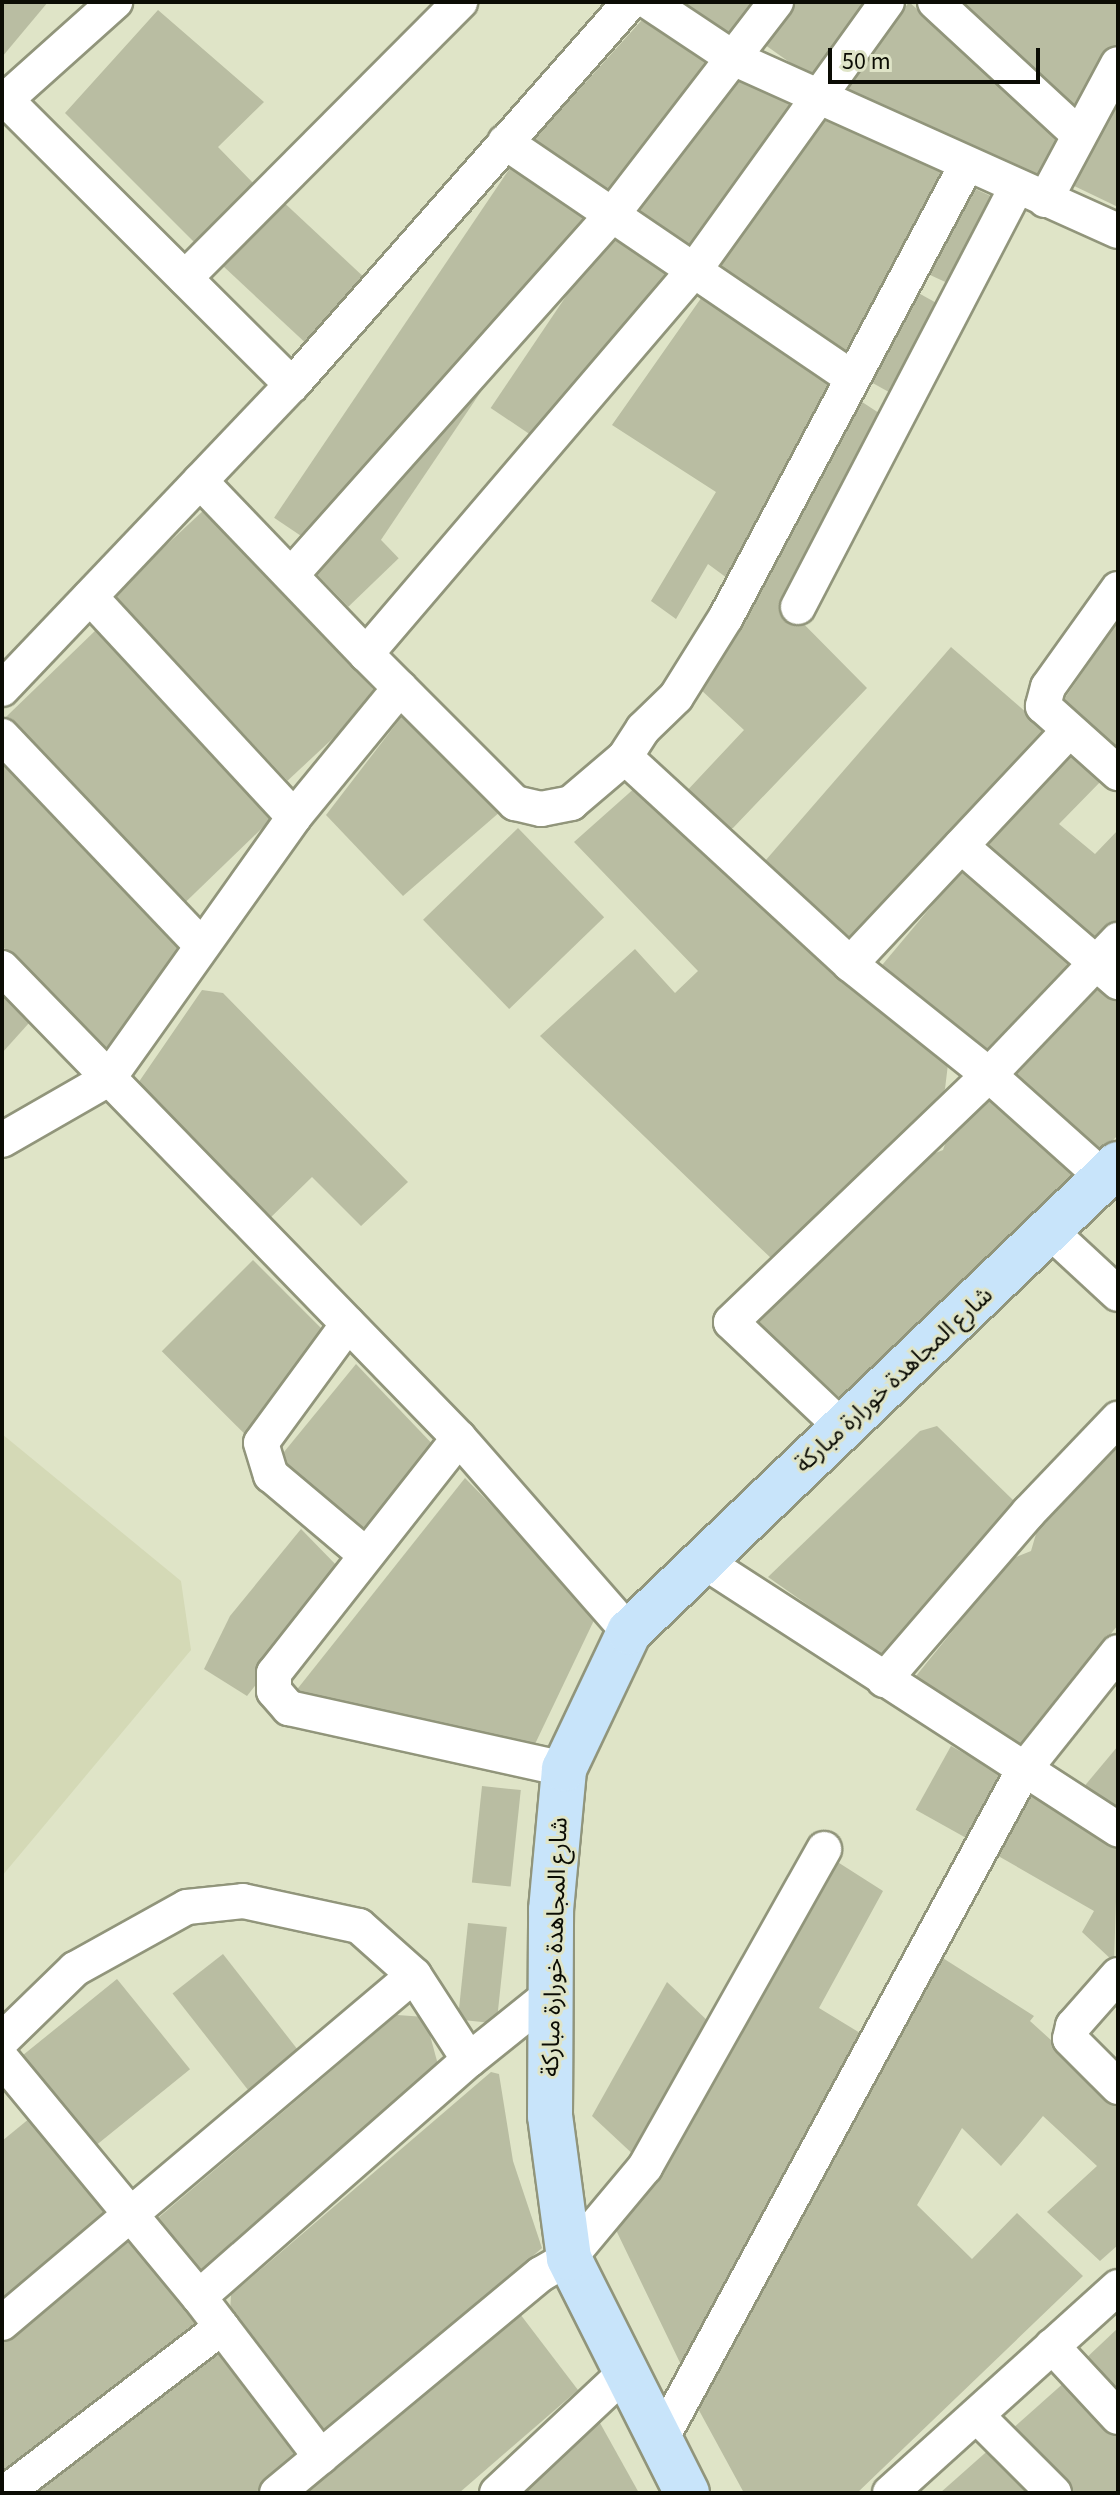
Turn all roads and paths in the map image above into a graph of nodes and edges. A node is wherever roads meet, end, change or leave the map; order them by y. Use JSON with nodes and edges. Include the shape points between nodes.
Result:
{"nodes":[{"id":1,"x":115,"y":2,"type":"edge"},
{"id":2,"x":460,"y":2,"type":"edge"},
{"id":3,"x":630,"y":2,"type":"edge"},
{"id":4,"x":649,"y":2,"type":"edge"},
{"id":5,"x":776,"y":2,"type":"edge"},
{"id":6,"x":887,"y":2,"type":"edge"},
{"id":7,"x":935,"y":2,"type":"edge"},
{"id":8,"x":733,"y":58,"type":"junction"},
{"id":9,"x":1118,"y":64,"type":"edge"},
{"id":10,"x":819,"y":98,"type":"junction"},
{"id":11,"x":4,"y":101,"type":"edge"},
{"id":12,"x":1079,"y":135,"type":"junction"},
{"id":13,"x":505,"y":142,"type":"junction"},
{"id":14,"x":967,"y":164,"type":"junction"},
{"id":15,"x":1030,"y":194,"type":"junction"},
{"id":16,"x":612,"y":215,"type":"junction"},
{"id":17,"x":1118,"y":231,"type":"edge"},
{"id":18,"x":695,"y":269,"type":"junction"},
{"id":19,"x":185,"y":278,"type":"junction"},
{"id":20,"x":852,"y":378,"type":"junction"},
{"id":21,"x":292,"y":385,"type":"junction"},
{"id":22,"x":200,"y":481,"type":"junction"},
{"id":23,"x":293,"y":573,"type":"junction"},
{"id":24,"x":1118,"y":589,"type":"edge"},
{"id":25,"x":90,"y":597,"type":"junction"},
{"id":26,"x":798,"y":607,"type":"dead end"},
{"id":27,"x":366,"y":654,"type":"junction"},
{"id":28,"x":400,"y":688,"type":"junction"},
{"id":29,"x":2,"y":689,"type":"edge"},
{"id":30,"x":1069,"y":731,"type":"junction"},
{"id":31,"x":2,"y":736,"type":"edge"},
{"id":32,"x":625,"y":757,"type":"junction"},
{"id":33,"x":1118,"y":773,"type":"edge"},
{"id":34,"x":294,"y":817,"type":"junction"},
{"id":35,"x":961,"y":846,"type":"junction"},
{"id":36,"x":200,"y":944,"type":"junction"},
{"id":37,"x":1111,"y":961,"type":"edge"},
{"id":38,"x":850,"y":964,"type":"junction"},
{"id":39,"x":2,"y":968,"type":"edge"},
{"id":40,"x":989,"y":1075,"type":"junction"},
{"id":41,"x":108,"y":1079,"type":"junction"},
{"id":42,"x":2,"y":1140,"type":"edge"},
{"id":43,"x":1111,"y":1171,"type":"edge"},
{"id":44,"x":1051,"y":1232,"type":"junction"},
{"id":45,"x":1118,"y":1294,"type":"edge"},
{"id":46,"x":348,"y":1324,"type":"junction"},
{"id":47,"x":1118,"y":1419,"type":"edge"},
{"id":48,"x":843,"y":1428,"type":"junction"},
{"id":49,"x":459,"y":1438,"type":"junction"},
{"id":50,"x":366,"y":1555,"type":"junction"},
{"id":51,"x":700,"y":1559,"type":"junction"},
{"id":52,"x":629,"y":1632,"type":"junction"},
{"id":53,"x":1118,"y":1652,"type":"edge"},
{"id":54,"x":884,"y":1680,"type":"junction"},
{"id":55,"x":564,"y":1769,"type":"junction"},
{"id":56,"x":1023,"y":1771,"type":"junction"},
{"id":57,"x":1118,"y":1829,"type":"edge"},
{"id":58,"x":824,"y":1849,"type":"dead end"},
{"id":59,"x":414,"y":1975,"type":"junction"},
{"id":60,"x":1118,"y":1975,"type":"edge"},
{"id":61,"x":551,"y":1994,"type":"junction"},
{"id":62,"x":2,"y":2040,"type":"edge"},
{"id":63,"x":2,"y":2059,"type":"edge"},
{"id":64,"x":469,"y":2060,"type":"junction"},
{"id":65,"x":1118,"y":2087,"type":"edge"},
{"id":66,"x":134,"y":2216,"type":"junction"},
{"id":67,"x":569,"y":2258,"type":"junction"},
{"id":68,"x":1118,"y":2287,"type":"edge"},
{"id":69,"x":199,"y":2297,"type":"junction"},
{"id":70,"x":2,"y":2323,"type":"edge"},
{"id":71,"x":222,"y":2327,"type":"junction"},
{"id":72,"x":1052,"y":2346,"type":"junction"},
{"id":73,"x":626,"y":2372,"type":"junction"},
{"id":74,"x":977,"y":2416,"type":"junction"},
{"id":75,"x":1118,"y":2417,"type":"edge"},
{"id":76,"x":660,"y":2441,"type":"junction"},
{"id":77,"x":321,"y":2457,"type":"junction"},
{"id":78,"x":5,"y":2493,"type":"edge"},
{"id":79,"x":277,"y":2493,"type":"edge"},
{"id":80,"x":497,"y":2493,"type":"edge"},
{"id":81,"x":687,"y":2493,"type":"edge"},
{"id":82,"x":890,"y":2493,"type":"edge"},
{"id":83,"x":1054,"y":2493,"type":"edge"}],
"edges":[{"from":1,"to":11,"type":"street"},
{"from":2,"to":19,"type":"street"},
{"from":3,"to":13,"type":"street"},
{"from":4,"to":8,"type":"street"},
{"from":5,"to":8,"type":"street"},
{"from":6,"to":10,"type":"street"},
{"from":7,"to":12,"type":"street"},
{"from":8,"to":10,"type":"street"},
{"from":8,"to":16,"type":"street"},
{"from":9,"to":12,"type":"street"},
{"from":10,"to":14,"type":"street"},
{"from":10,"to":18,"type":"street"},
{"from":11,"to":19,"type":"street"},
{"from":12,"to":15,"type":"street"},
{"from":13,"to":16,"type":"street"},
{"from":13,"to":21,"type":"street"},
{"from":14,"to":15,"type":"street"},
{"from":14,"to":20,"type":"street"},
{"from":15,"to":17,"type":"street"},
{"from":15,"to":26,"type":"street"},
{"from":16,"to":18,"type":"street"},
{"from":16,"to":23,"type":"street"},
{"from":18,"to":20,"type":"street"},
{"from":18,"to":27,"type":"street"},
{"from":19,"to":21,"type":"street"},
{"from":20,"to":32,"type":"street","via":[[726,617],[676,697],[643,729]]},
{"from":21,"to":22,"type":"street"},
{"from":22,"to":23,"type":"street"},
{"from":22,"to":25,"type":"street"},
{"from":23,"to":27,"type":"street"},
{"from":24,"to":30,"type":"street","via":[[1048,687],[1043,706]]},
{"from":25,"to":29,"type":"street"},
{"from":25,"to":34,"type":"street"},
{"from":27,"to":28,"type":"street"},
{"from":28,"to":32,"type":"street","via":[[515,803],[541,809],[571,803]]},
{"from":28,"to":34,"type":"street"},
{"from":30,"to":33,"type":"street"},
{"from":30,"to":35,"type":"street"},
{"from":31,"to":36,"type":"street"},
{"from":32,"to":38,"type":"street"},
{"from":34,"to":36,"type":"street"},
{"from":35,"to":37,"type":"street"},
{"from":35,"to":38,"type":"street"},
{"from":36,"to":41,"type":"street"},
{"from":37,"to":40,"type":"street"},
{"from":38,"to":40,"type":"street"},
{"from":39,"to":41,"type":"street"},
{"from":40,"to":43,"type":"street"},
{"from":40,"to":48,"type":"street","via":[[731,1322]]},
{"from":41,"to":42,"type":"street"},
{"from":41,"to":46,"type":"street"},
{"from":43,"to":44,"type":"street","name":"شارع المجاهدة خورارة مباركة"},
{"from":44,"to":45,"type":"street"},
{"from":44,"to":48,"type":"street","name":"شارع المجاهدة خورارة مباركة"},
{"from":46,"to":49,"type":"street"},
{"from":46,"to":50,"type":"street","via":[[261,1443],[271,1475]]},
{"from":47,"to":54,"type":"street","via":[[1029,1512]]},
{"from":48,"to":51,"type":"street","name":"شارع المجاهدة خورارة مباركة"},
{"from":49,"to":50,"type":"street"},
{"from":49,"to":52,"type":"street"},
{"from":50,"to":55,"type":"street","via":[[274,1673],[274,1691],[289,1708]]},
{"from":51,"to":52,"type":"street","name":"شارع المجاهدة خورارة مباركة"},
{"from":51,"to":54,"type":"street"},
{"from":52,"to":55,"type":"street","name":"شارع المجاهدة خورارة مباركة"},
{"from":53,"to":56,"type":"street"},
{"from":54,"to":56,"type":"street"},
{"from":55,"to":61,"type":"street","name":"شارع المجاهدة خورارة مباركة","via":[[551,1910]]},
{"from":56,"to":57,"type":"street"},
{"from":56,"to":76,"type":"street"},
{"from":58,"to":67,"type":"street","via":[[645,2167]]},
{"from":59,"to":62,"type":"street","via":[[359,1926],[243,1901],[187,1907],[75,1969]]},
{"from":59,"to":64,"type":"street"},
{"from":59,"to":66,"type":"street"},
{"from":60,"to":65,"type":"street","via":[[1073,2026],[1070,2039]]},
{"from":61,"to":64,"type":"street"},
{"from":61,"to":67,"type":"street","name":"شارع المجاهدة خورارة مباركة","via":[[550,2116]]},
{"from":63,"to":66,"type":"street"},
{"from":64,"to":69,"type":"street"},
{"from":66,"to":69,"type":"street"},
{"from":66,"to":70,"type":"street"},
{"from":67,"to":73,"type":"street","name":"شارع المجاهدة خورارة مباركة"},
{"from":67,"to":77,"type":"street","via":[[541,2274]]},
{"from":68,"to":72,"type":"street"},
{"from":69,"to":71,"type":"street"},
{"from":71,"to":77,"type":"street"},
{"from":71,"to":78,"type":"street"},
{"from":72,"to":74,"type":"street"},
{"from":72,"to":75,"type":"street"},
{"from":73,"to":76,"type":"street","name":"شارع المجاهدة خورارة مباركة"},
{"from":73,"to":80,"type":"street"},
{"from":74,"to":82,"type":"street"},
{"from":74,"to":83,"type":"street"},
{"from":76,"to":81,"type":"street","name":"شارع المجاهدة خورارة مباركة"},
{"from":77,"to":79,"type":"street"}]}
